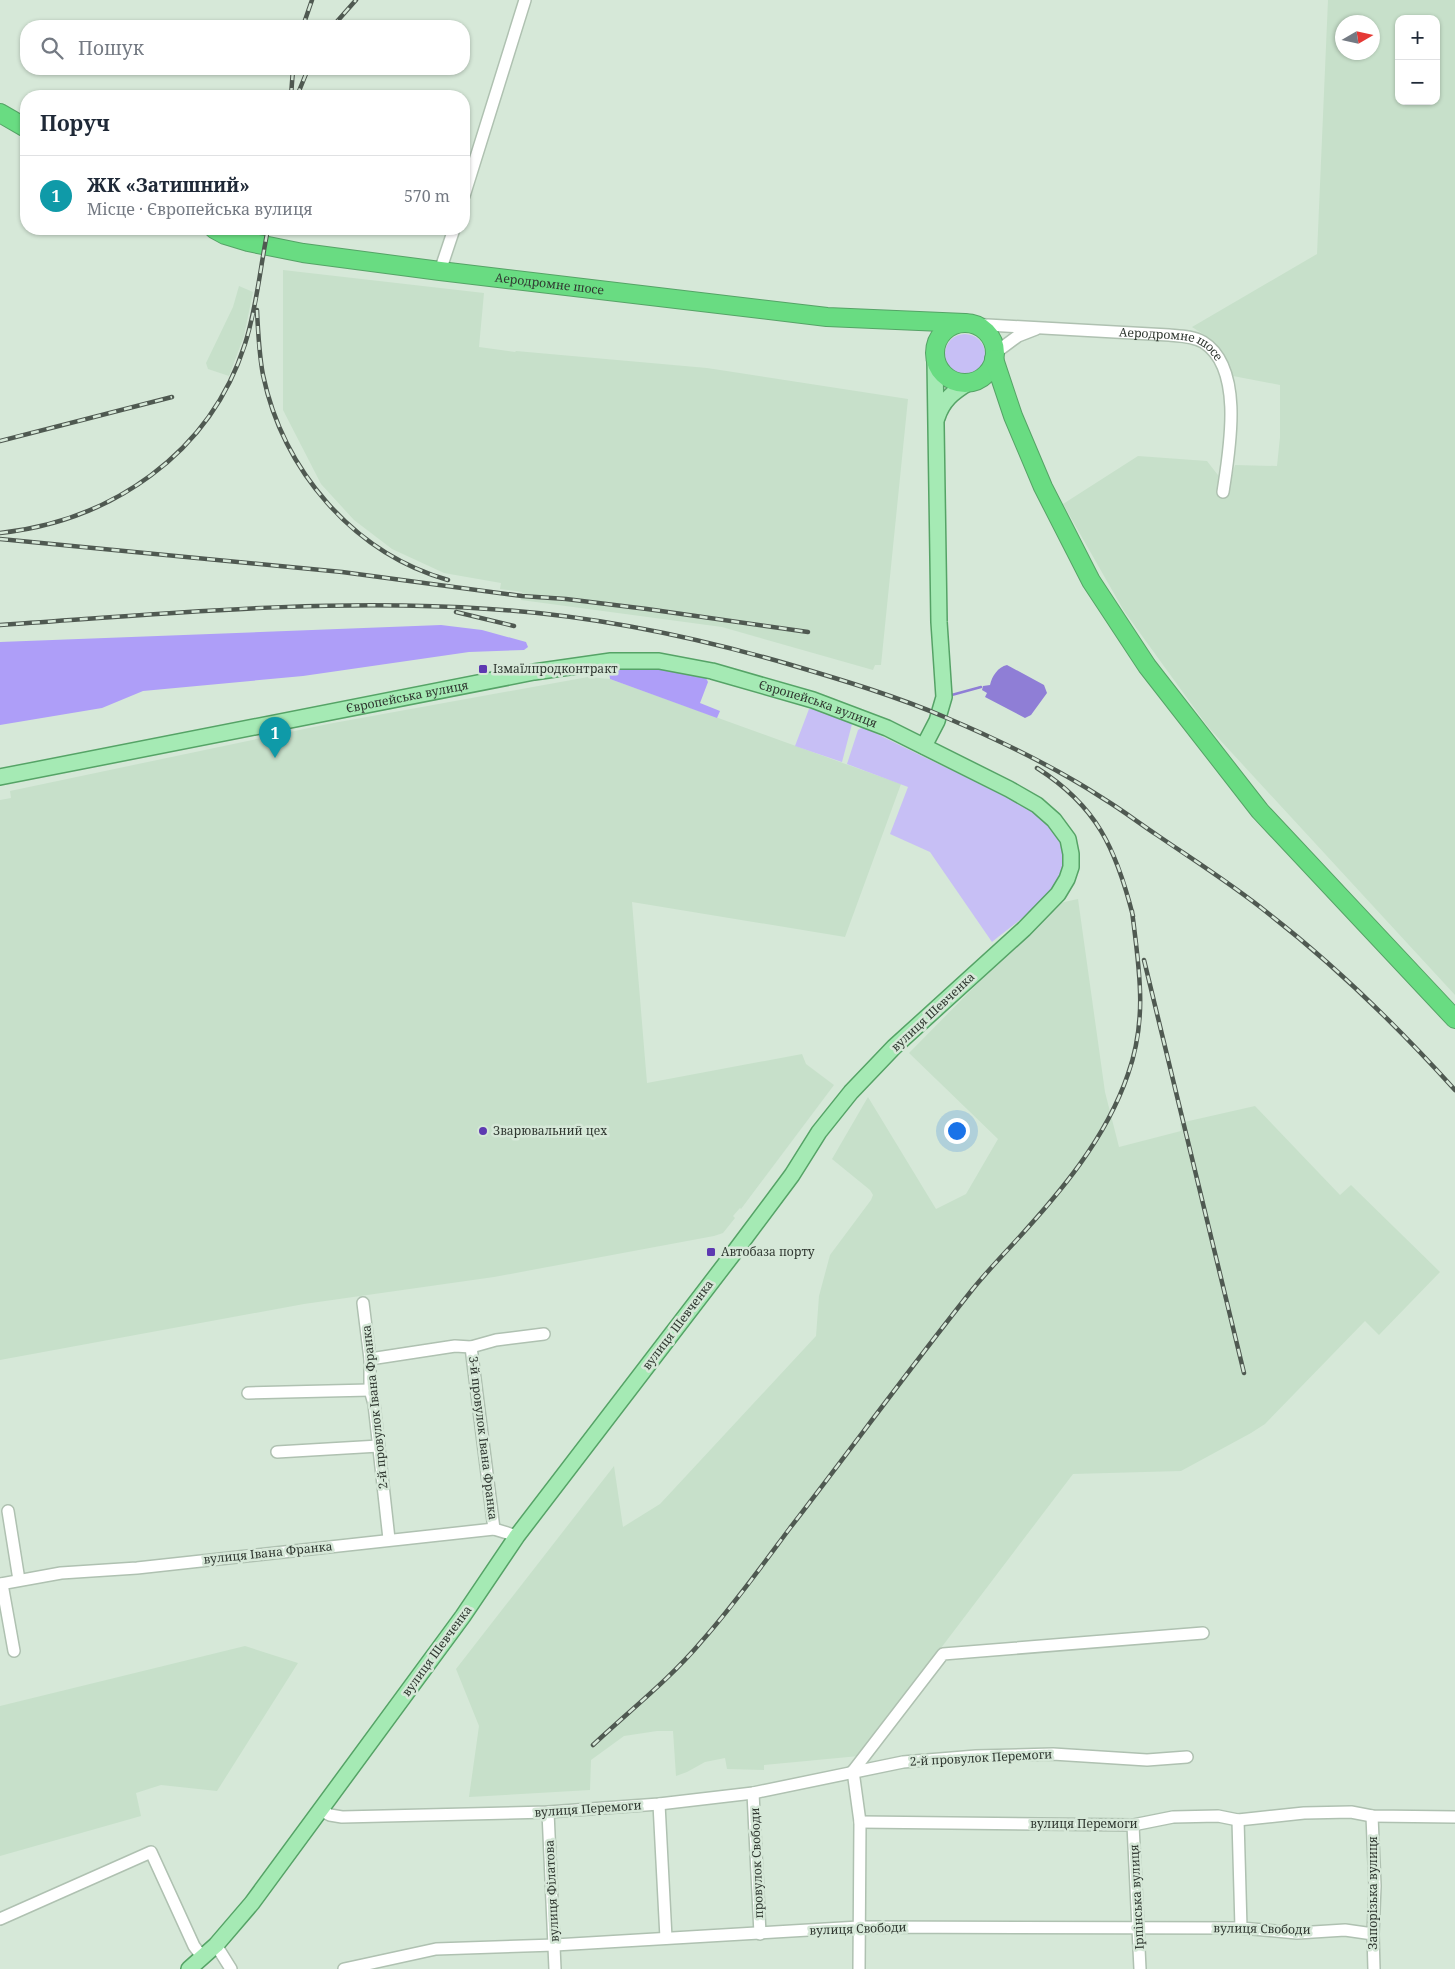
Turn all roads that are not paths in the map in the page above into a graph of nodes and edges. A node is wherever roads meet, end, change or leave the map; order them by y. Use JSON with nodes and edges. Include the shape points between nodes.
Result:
{"nodes":[{"id":1,"x":525,"y":0,"type":"edge"},
{"id":2,"x":0,"y":113,"type":"edge"},
{"id":3,"x":20,"y":125,"type":"edge"},
{"id":4,"x":470,"y":177,"type":"edge"},
{"id":5,"x":225,"y":235,"type":"edge"},
{"id":6,"x":452,"y":235,"type":"edge"},
{"id":7,"x":440,"y":271,"type":"junction"},
{"id":8,"x":888,"y":321,"type":"junction"},
{"id":9,"x":968,"y":324,"type":"junction"},
{"id":10,"x":1046,"y":327,"type":"junction"},
{"id":11,"x":995,"y":356,"type":"junction"},
{"id":12,"x":935,"y":357,"type":"junction"},
{"id":13,"x":969,"y":383,"type":"junction"},
{"id":14,"x":1013,"y":416,"type":"junction"},
{"id":15,"x":936,"y":427,"type":"junction"},
{"id":16,"x":1223,"y":492,"type":"dead end"},
{"id":17,"x":924,"y":746,"type":"junction"},
{"id":18,"x":0,"y":777,"type":"edge"},
{"id":19,"x":1455,"y":1019,"type":"edge"},
{"id":20,"x":363,"y":1303,"type":"dead end"},
{"id":21,"x":544,"y":1334,"type":"dead end"},
{"id":22,"x":471,"y":1347,"type":"junction"},
{"id":23,"x":370,"y":1359,"type":"junction"},
{"id":24,"x":370,"y":1390,"type":"junction"},
{"id":25,"x":248,"y":1393,"type":"dead end"},
{"id":26,"x":379,"y":1446,"type":"junction"},
{"id":27,"x":277,"y":1452,"type":"dead end"},
{"id":28,"x":8,"y":1511,"type":"dead end"},
{"id":29,"x":494,"y":1529,"type":"junction"},
{"id":30,"x":517,"y":1536,"type":"junction"},
{"id":31,"x":389,"y":1540,"type":"junction"},
{"id":32,"x":20,"y":1580,"type":"junction"},
{"id":33,"x":1,"y":1584,"type":"edge"},
{"id":34,"x":1203,"y":1633,"type":"dead end"},
{"id":35,"x":14,"y":1650,"type":"dead end"},
{"id":36,"x":1187,"y":1757,"type":"dead end"},
{"id":37,"x":853,"y":1771,"type":"junction"},
{"id":38,"x":754,"y":1793,"type":"junction"},
{"id":39,"x":659,"y":1804,"type":"junction"},
{"id":40,"x":320,"y":1810,"type":"junction"},
{"id":41,"x":548,"y":1812,"type":"junction"},
{"id":42,"x":1372,"y":1816,"type":"junction"},
{"id":43,"x":1455,"y":1817,"type":"edge"},
{"id":44,"x":1238,"y":1820,"type":"junction"},
{"id":45,"x":860,"y":1822,"type":"junction"},
{"id":46,"x":1133,"y":1826,"type":"junction"},
{"id":47,"x":0,"y":1918,"type":"edge"},
{"id":48,"x":858,"y":1926,"type":"junction"},
{"id":49,"x":1139,"y":1928,"type":"junction"},
{"id":50,"x":1241,"y":1928,"type":"junction"},
{"id":51,"x":760,"y":1934,"type":"junction"},
{"id":52,"x":1373,"y":1934,"type":"junction"},
{"id":53,"x":666,"y":1938,"type":"junction"},
{"id":54,"x":216,"y":1945,"type":"junction"},
{"id":55,"x":555,"y":1945,"type":"junction"},
{"id":56,"x":203,"y":1958,"type":"junction"},
{"id":57,"x":189,"y":1969,"type":"edge"},
{"id":58,"x":231,"y":1969,"type":"edge"},
{"id":59,"x":344,"y":1969,"type":"edge"},
{"id":60,"x":555,"y":1969,"type":"edge"},
{"id":61,"x":858,"y":1969,"type":"edge"},
{"id":62,"x":1140,"y":1969,"type":"edge"},
{"id":63,"x":1374,"y":1969,"type":"edge"}],
"edges":[{"from":1,"to":4,"type":"street"},
{"from":2,"to":3,"type":"highway"},
{"from":5,"to":7,"type":"highway","name":"Аеродромне шосе","via":[[303,253]]},
{"from":6,"to":7,"type":"street"},
{"from":7,"to":8,"type":"highway","name":"Аеродромне шосе","via":[[763,310]]},
{"from":8,"to":9,"type":"highway","name":"Аеродромне шосе"},
{"from":8,"to":12,"type":"highway","name":"Аеродромне шосе","via":[[903,323],[916,330],[928,340]]},
{"from":9,"to":10,"type":"street","name":"Аеродромне шосе"},
{"from":9,"to":11,"type":"highway","via":[[986,332]]},
{"from":9,"to":12,"type":"highway","via":[[953,326],[943,332],[937,342]]},
{"from":10,"to":11,"type":"street","name":"Аеродромне шосе","via":[[1018,336]]},
{"from":10,"to":16,"type":"street","name":"Аеродромне шосе","via":[[1169,335],[1203,342],[1221,364],[1229,386],[1229,458]]},
{"from":11,"to":13,"type":"highway","via":[[986,374]]},
{"from":11,"to":14,"type":"highway"},
{"from":12,"to":13,"type":"highway","via":[[940,371],[950,380]]},
{"from":12,"to":15,"type":"main road"},
{"from":13,"to":14,"type":"highway","via":[[1000,396]]},
{"from":13,"to":15,"type":"main road","via":[[942,405]]},
{"from":14,"to":19,"type":"highway","via":[[1043,487],[1090,581],[1147,666],[1260,811]]},
{"from":15,"to":17,"type":"main road","via":[[939,622],[944,697],[937,721]]},
{"from":17,"to":18,"type":"main road","name":"Європейська вулиця","via":[[813,700],[712,671],[659,661],[623,660],[444,689]]},
{"from":17,"to":30,"type":"main road","name":"вулиця Шевченка","via":[[1009,788],[1054,820],[1068,840],[1071,867],[1067,879],[1058,894],[1024,929],[894,1047],[851,1092],[733,1254]]},
{"from":20,"to":23,"type":"street","name":"2-й провулок Івана Франка"},
{"from":21,"to":22,"type":"street","via":[[496,1340]]},
{"from":22,"to":23,"type":"street","via":[[456,1346]]},
{"from":22,"to":29,"type":"street","name":"3-й провулок Івана Франка"},
{"from":23,"to":24,"type":"street","name":"2-й провулок Івана Франка"},
{"from":24,"to":25,"type":"street"},
{"from":24,"to":26,"type":"street","name":"2-й провулок Івана Франка"},
{"from":26,"to":27,"type":"street"},
{"from":26,"to":31,"type":"street","name":"2-й провулок Івана Франка"},
{"from":28,"to":32,"type":"street"},
{"from":29,"to":30,"type":"street","name":"вулиця Івана Франка"},
{"from":29,"to":31,"type":"street","name":"вулиця Івана Франка"},
{"from":30,"to":40,"type":"main road","name":"вулиця Шевченка","via":[[463,1616]]},
{"from":31,"to":32,"type":"street","name":"вулиця Івана Франка","via":[[136,1568],[61,1573]]},
{"from":32,"to":33,"type":"street","name":"вулиця Івана Франка"},
{"from":33,"to":35,"type":"street","name":"вулиця Івана Франка"},
{"from":34,"to":37,"type":"street","via":[[943,1654]]},
{"from":36,"to":37,"type":"street","name":"2-й провулок Перемоги","via":[[1147,1760],[1054,1754],[976,1756],[903,1762]]},
{"from":37,"to":38,"type":"street","name":"вулиця Перемоги"},
{"from":37,"to":45,"type":"street"},
{"from":38,"to":39,"type":"street","name":"вулиця Перемоги"},
{"from":38,"to":51,"type":"street","name":"провулок Свободи"},
{"from":39,"to":41,"type":"street","name":"вулиця Перемоги"},
{"from":39,"to":53,"type":"street"},
{"from":40,"to":41,"type":"street","name":"вулиця Перемоги","via":[[342,1817]]},
{"from":40,"to":54,"type":"main road","name":"вулиця Шевченка","via":[[252,1903]]},
{"from":41,"to":55,"type":"street","name":"вулиця Філатова"},
{"from":42,"to":43,"type":"street","name":"вулиця Перемоги"},
{"from":42,"to":44,"type":"street","name":"вулиця Перемоги","via":[[1351,1812],[1304,1813]]},
{"from":42,"to":52,"type":"street","name":"Запорізька вулиця"},
{"from":44,"to":46,"type":"street","name":"вулиця Перемоги","via":[[1218,1816],[1173,1818]]},
{"from":44,"to":50,"type":"street"},
{"from":45,"to":46,"type":"street","name":"вулиця Перемоги"},
{"from":45,"to":48,"type":"street"},
{"from":46,"to":49,"type":"street","name":"Ірпінська вулиця"},
{"from":47,"to":56,"type":"street","via":[[151,1852],[194,1946]]},
{"from":48,"to":49,"type":"street","name":"вулиця Свободи"},
{"from":48,"to":51,"type":"street","name":"вулиця Свободи"},
{"from":48,"to":61,"type":"street"},
{"from":49,"to":50,"type":"street","name":"вулиця Свободи"},
{"from":49,"to":62,"type":"street","name":"Ірпінська вулиця"},
{"from":50,"to":52,"type":"street","name":"вулиця Свободи","via":[[1297,1933],[1345,1930]]},
{"from":51,"to":53,"type":"street","name":"вулиця Свободи"},
{"from":52,"to":63,"type":"street","name":"Запорізька вулиця"},
{"from":53,"to":55,"type":"street","name":"вулиця Свободи"},
{"from":54,"to":56,"type":"main road","name":"вулиця Шевченка"},
{"from":54,"to":58,"type":"street"},
{"from":55,"to":59,"type":"street","name":"вулиця Свободи","via":[[436,1949]]},
{"from":55,"to":60,"type":"street","name":"вулиця Філатова"},
{"from":56,"to":57,"type":"main road","name":"вулиця Шевченка"}]}
